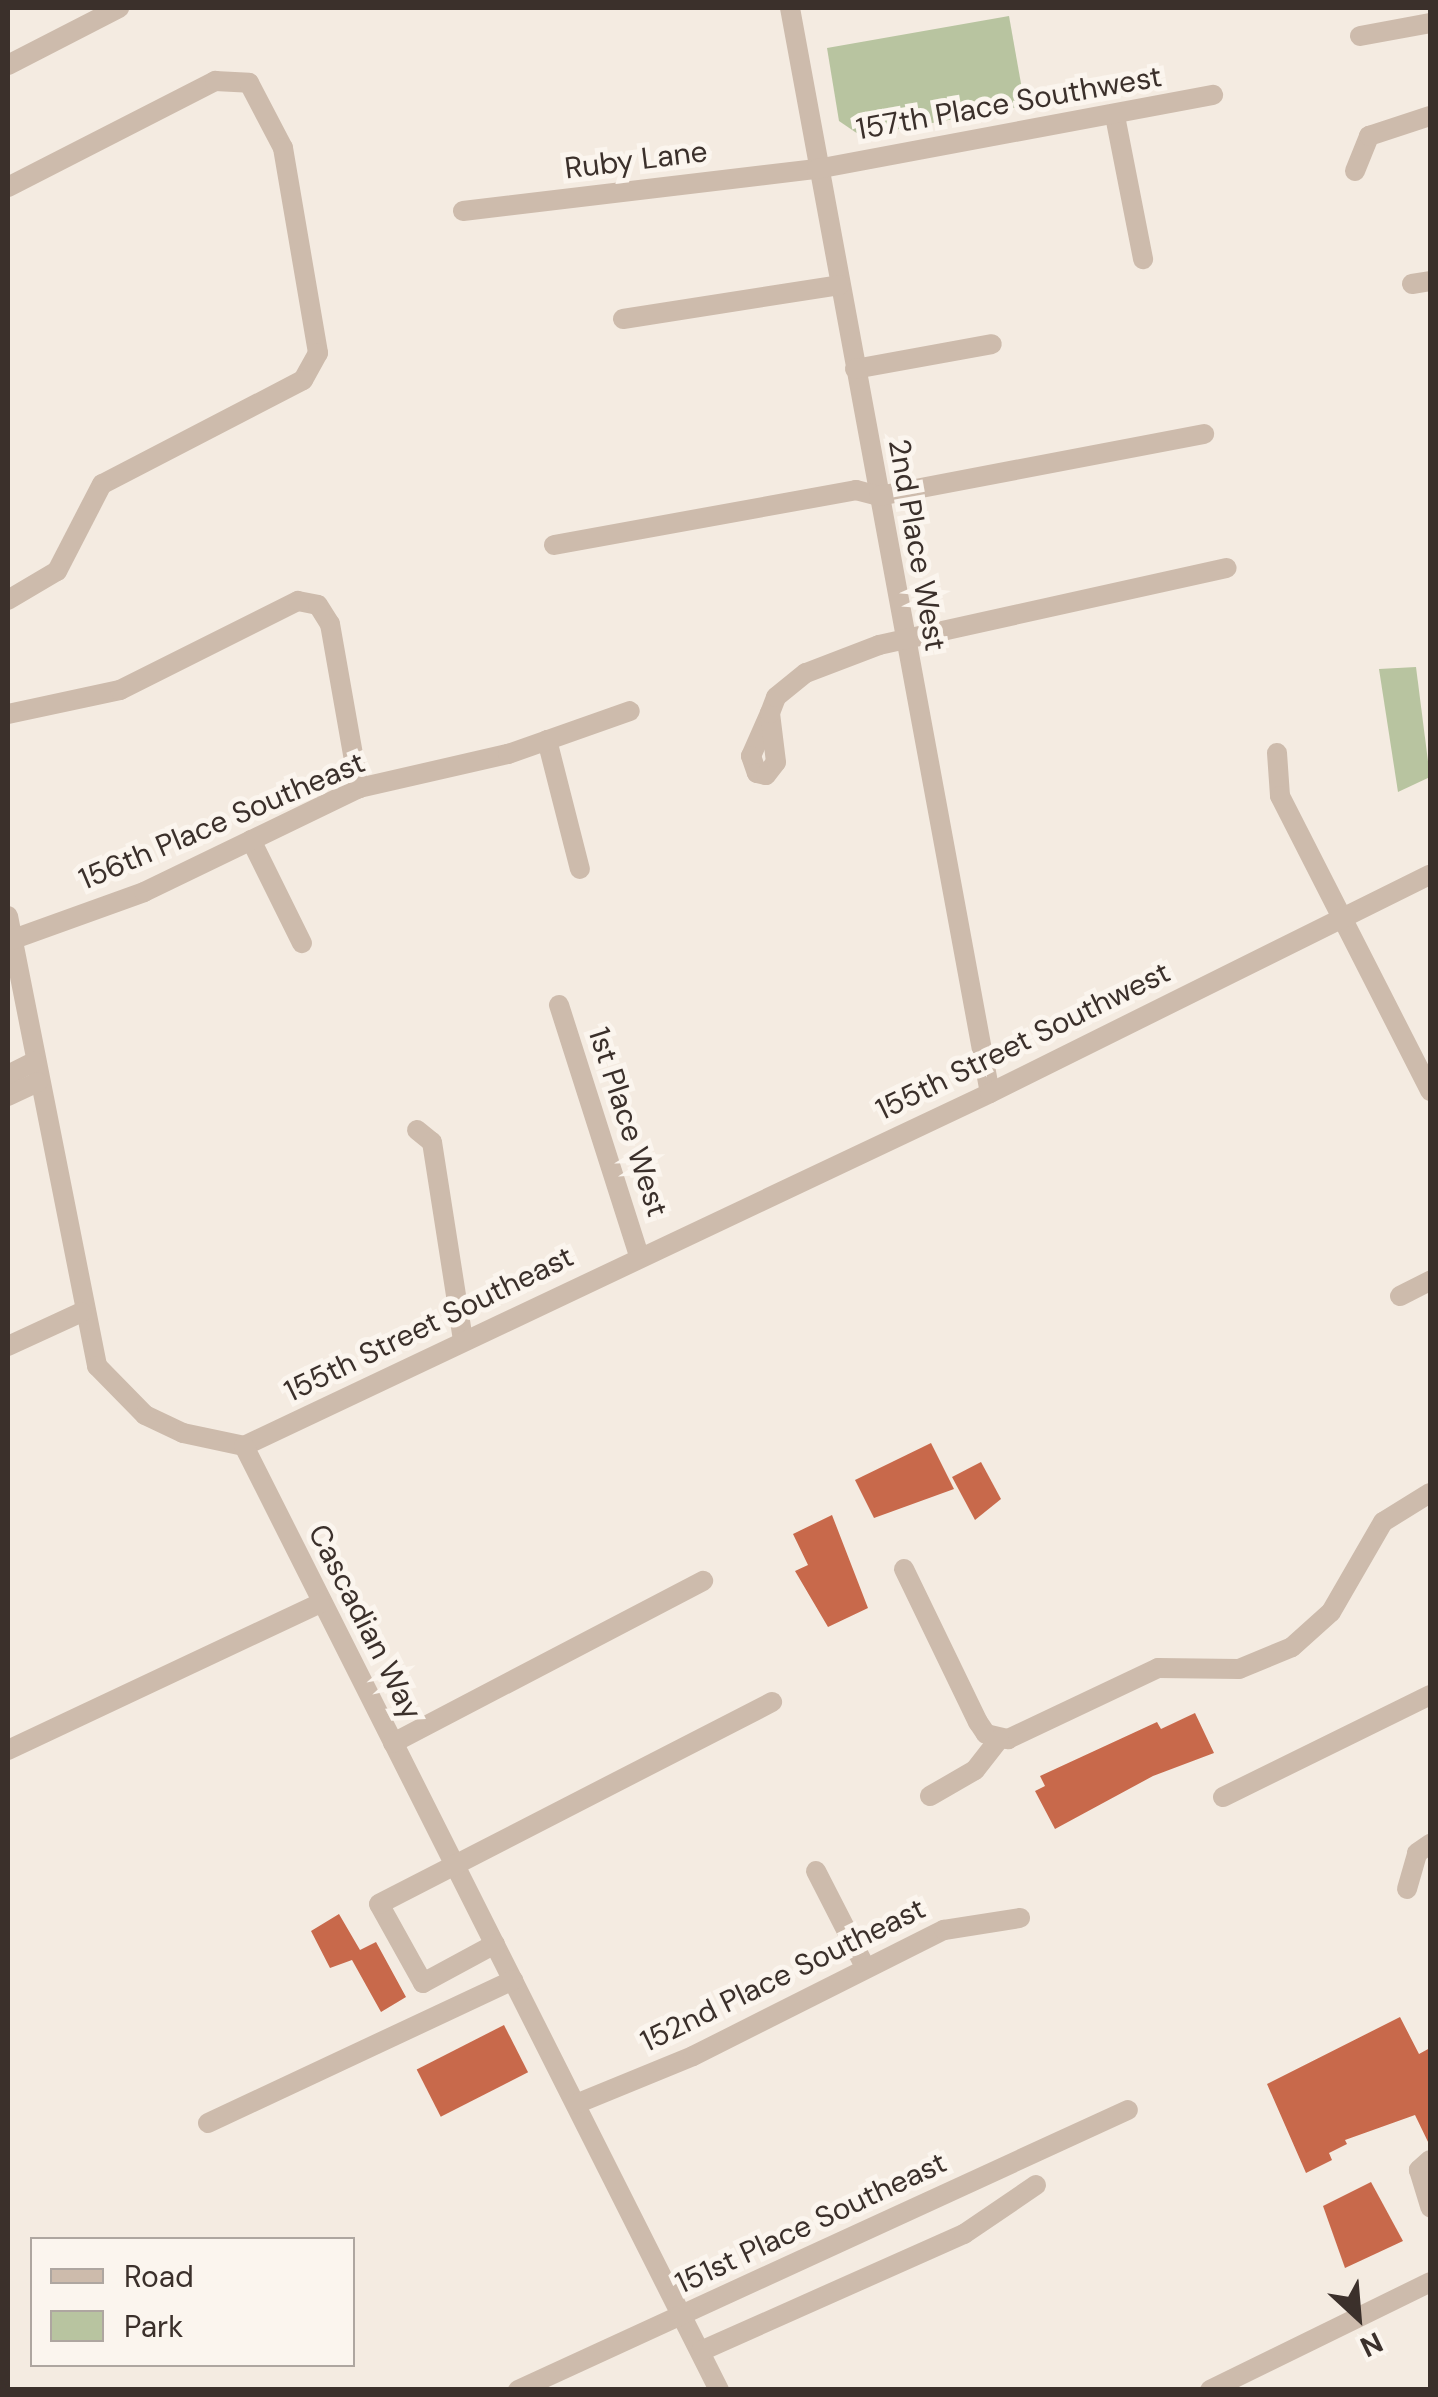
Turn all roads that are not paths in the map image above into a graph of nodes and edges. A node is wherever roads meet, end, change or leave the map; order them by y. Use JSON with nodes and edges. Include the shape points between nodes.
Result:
{"nodes":[{"id":1,"x":118,"y":8,"type":"edge"},
{"id":2,"x":790,"y":8,"type":"edge"},
{"id":3,"x":84,"y":15,"type":"edge"},
{"id":4,"x":1430,"y":23,"type":"edge"},
{"id":5,"x":1360,"y":36,"type":"dead end"},
{"id":6,"x":8,"y":66,"type":"edge"},
{"id":7,"x":1213,"y":95,"type":"dead end"},
{"id":8,"x":1115,"y":116,"type":"junction"},
{"id":9,"x":1430,"y":116,"type":"edge"},
{"id":10,"x":816,"y":169,"type":"junction"},
{"id":11,"x":1355,"y":171,"type":"dead end"},
{"id":12,"x":8,"y":186,"type":"edge"},
{"id":13,"x":463,"y":210,"type":"dead end"},
{"id":14,"x":1143,"y":259,"type":"dead end"},
{"id":15,"x":839,"y":284,"type":"junction"},
{"id":16,"x":623,"y":319,"type":"dead end"},
{"id":17,"x":992,"y":344,"type":"dead end"},
{"id":18,"x":855,"y":369,"type":"junction"},
{"id":19,"x":1204,"y":434,"type":"dead end"},
{"id":20,"x":879,"y":496,"type":"junction"},
{"id":21,"x":554,"y":545,"type":"dead end"},
{"id":22,"x":1227,"y":568,"type":"dead end"},
{"id":23,"x":8,"y":600,"type":"edge"},
{"id":24,"x":904,"y":639,"type":"junction"},
{"id":25,"x":630,"y":711,"type":"dead end"},
{"id":26,"x":770,"y":713,"type":"dead end"},
{"id":27,"x":8,"y":714,"type":"edge"},
{"id":28,"x":547,"y":740,"type":"junction"},
{"id":29,"x":1277,"y":752,"type":"dead end"},
{"id":30,"x":359,"y":788,"type":"junction"},
{"id":31,"x":251,"y":840,"type":"junction"},
{"id":32,"x":580,"y":870,"type":"dead end"},
{"id":33,"x":1430,"y":875,"type":"edge"},
{"id":34,"x":8,"y":916,"type":"edge"},
{"id":35,"x":1344,"y":919,"type":"junction"},
{"id":36,"x":302,"y":943,"type":"dead end"},
{"id":37,"x":11,"y":951,"type":"edge"},
{"id":38,"x":14,"y":990,"type":"edge"},
{"id":39,"x":559,"y":1005,"type":"dead end"},
{"id":40,"x":36,"y":1072,"type":"junction"},
{"id":41,"x":8,"y":1074,"type":"edge"},
{"id":42,"x":1430,"y":1092,"type":"edge"},
{"id":43,"x":990,"y":1093,"type":"junction"},
{"id":44,"x":8,"y":1096,"type":"edge"},
{"id":45,"x":417,"y":1130,"type":"dead end"},
{"id":46,"x":639,"y":1256,"type":"junction"},
{"id":47,"x":1430,"y":1281,"type":"edge"},
{"id":48,"x":1400,"y":1296,"type":"dead end"},
{"id":49,"x":82,"y":1312,"type":"junction"},
{"id":50,"x":463,"y":1341,"type":"junction"},
{"id":51,"x":8,"y":1346,"type":"edge"},
{"id":52,"x":244,"y":1446,"type":"junction"},
{"id":53,"x":1430,"y":1492,"type":"edge"},
{"id":54,"x":904,"y":1569,"type":"dead end"},
{"id":55,"x":704,"y":1582,"type":"dead end"},
{"id":56,"x":321,"y":1603,"type":"junction"},
{"id":57,"x":1430,"y":1695,"type":"edge"},
{"id":58,"x":772,"y":1702,"type":"dead end"},
{"id":59,"x":999,"y":1739,"type":"junction"},
{"id":60,"x":393,"y":1744,"type":"junction"},
{"id":61,"x":8,"y":1750,"type":"edge"},
{"id":62,"x":930,"y":1796,"type":"dead end"},
{"id":63,"x":1223,"y":1797,"type":"dead end"},
{"id":64,"x":1430,"y":1844,"type":"edge"},
{"id":65,"x":455,"y":1866,"type":"junction"},
{"id":66,"x":816,"y":1871,"type":"dead end"},
{"id":67,"x":1408,"y":1889,"type":"dead end"},
{"id":68,"x":1020,"y":1918,"type":"dead end"},
{"id":69,"x":495,"y":1944,"type":"junction"},
{"id":70,"x":864,"y":1965,"type":"junction"},
{"id":71,"x":513,"y":1980,"type":"junction"},
{"id":72,"x":576,"y":2104,"type":"junction"},
{"id":73,"x":1128,"y":2110,"type":"dead end"},
{"id":74,"x":208,"y":2123,"type":"dead end"},
{"id":75,"x":1425,"y":2165,"type":"edge"},
{"id":76,"x":1036,"y":2186,"type":"dead end"},
{"id":77,"x":1430,"y":2206,"type":"edge"},
{"id":78,"x":1430,"y":2282,"type":"edge"},
{"id":79,"x":684,"y":2315,"type":"junction"},
{"id":80,"x":701,"y":2351,"type":"junction"},
{"id":81,"x":518,"y":2390,"type":"edge"},
{"id":82,"x":720,"y":2390,"type":"edge"},
{"id":83,"x":1210,"y":2390,"type":"edge"}],
"edges":[{"from":1,"to":3,"type":"street"},
{"from":2,"to":10,"type":"street","name":"2nd Place West"},
{"from":3,"to":6,"type":"street"},
{"from":4,"to":5,"type":"street"},
{"from":7,"to":8,"type":"street","name":"157th Place Southwest"},
{"from":8,"to":10,"type":"street","name":"157th Place Southwest"},
{"from":8,"to":14,"type":"street"},
{"from":9,"to":11,"type":"street","via":[[1369,136]]},
{"from":10,"to":13,"type":"street","name":"Ruby Lane"},
{"from":10,"to":15,"type":"street","name":"2nd Place West"},
{"from":12,"to":23,"type":"street","via":[[214,82],[240,79],[256,90],[282,148],[318,353],[313,370],[102,484],[57,571]]},
{"from":15,"to":16,"type":"street"},
{"from":15,"to":18,"type":"street","name":"2nd Place West"},
{"from":17,"to":18,"type":"street"},
{"from":18,"to":20,"type":"street","name":"2nd Place West"},
{"from":19,"to":20,"type":"street"},
{"from":20,"to":21,"type":"street","via":[[856,490]]},
{"from":20,"to":24,"type":"street","name":"2nd Place West"},
{"from":22,"to":24,"type":"street"},
{"from":24,"to":26,"type":"street","via":[[788,683]]},
{"from":24,"to":43,"type":"street","name":"2nd Place West"},
{"from":25,"to":28,"type":"street","name":"156th Place Southeast"},
{"from":27,"to":30,"type":"street","via":[[120,690],[298,600],[318,606],[330,624]]},
{"from":28,"to":30,"type":"street","name":"156th Place Southeast"},
{"from":28,"to":32,"type":"street"},
{"from":29,"to":35,"type":"street","via":[[1280,796]]},
{"from":30,"to":31,"type":"street","name":"156th Place Southeast"},
{"from":31,"to":36,"type":"street"},
{"from":31,"to":37,"type":"street","name":"156th Place Southeast"},
{"from":33,"to":35,"type":"street","name":"155th Street Southwest"},
{"from":34,"to":37,"type":"street"},
{"from":35,"to":42,"type":"street"},
{"from":35,"to":43,"type":"street","name":"155th Street Southwest"},
{"from":37,"to":38,"type":"street"},
{"from":38,"to":40,"type":"street"},
{"from":39,"to":46,"type":"street","name":"1st Place West"},
{"from":40,"to":41,"type":"street"},
{"from":40,"to":44,"type":"street"},
{"from":40,"to":49,"type":"street"},
{"from":43,"to":46,"type":"street","name":"155th Street Southwest"},
{"from":45,"to":50,"type":"street","via":[[432,1142]]},
{"from":46,"to":50,"type":"street","name":"155th Street Southeast"},
{"from":47,"to":48,"type":"street"},
{"from":49,"to":51,"type":"street"},
{"from":49,"to":52,"type":"street","via":[[97,1366],[145,1415],[183,1433]]},
{"from":50,"to":52,"type":"street","name":"155th Street Southeast"},
{"from":52,"to":56,"type":"street","name":"Cascadian Way"},
{"from":53,"to":59,"type":"street","via":[[1383,1522],[1331,1612],[1292,1647],[1239,1669],[1158,1668]]},
{"from":54,"to":59,"type":"street","via":[[978,1722]]},
{"from":55,"to":60,"type":"street"},
{"from":56,"to":60,"type":"street","name":"Cascadian Way"},
{"from":56,"to":61,"type":"street"},
{"from":57,"to":63,"type":"street"},
{"from":58,"to":65,"type":"street"},
{"from":59,"to":62,"type":"street","via":[[975,1770]]},
{"from":60,"to":65,"type":"street","name":"Cascadian Way"},
{"from":64,"to":67,"type":"street","via":[[1418,1853]]},
{"from":65,"to":69,"type":"street","name":"Cascadian Way"},
{"from":65,"to":69,"type":"street","via":[[379,1904],[423,1982]]},
{"from":66,"to":70,"type":"street"},
{"from":68,"to":70,"type":"street","name":"152nd Place Southeast","via":[[944,1930]]},
{"from":69,"to":71,"type":"street","name":"Cascadian Way"},
{"from":70,"to":72,"type":"street","name":"152nd Place Southeast","via":[[694,2056]]},
{"from":71,"to":72,"type":"street","name":"Cascadian Way"},
{"from":71,"to":74,"type":"street"},
{"from":72,"to":79,"type":"street","name":"Cascadian Way"},
{"from":73,"to":79,"type":"street","name":"151st Place Southeast"},
{"from":75,"to":77,"type":"street"},
{"from":76,"to":80,"type":"street","via":[[964,2234]]},
{"from":78,"to":83,"type":"street"},
{"from":79,"to":80,"type":"street","name":"Cascadian Way"},
{"from":79,"to":81,"type":"street","name":"151st Place Southeast"},
{"from":80,"to":82,"type":"street","name":"Cascadian Way"}]}
